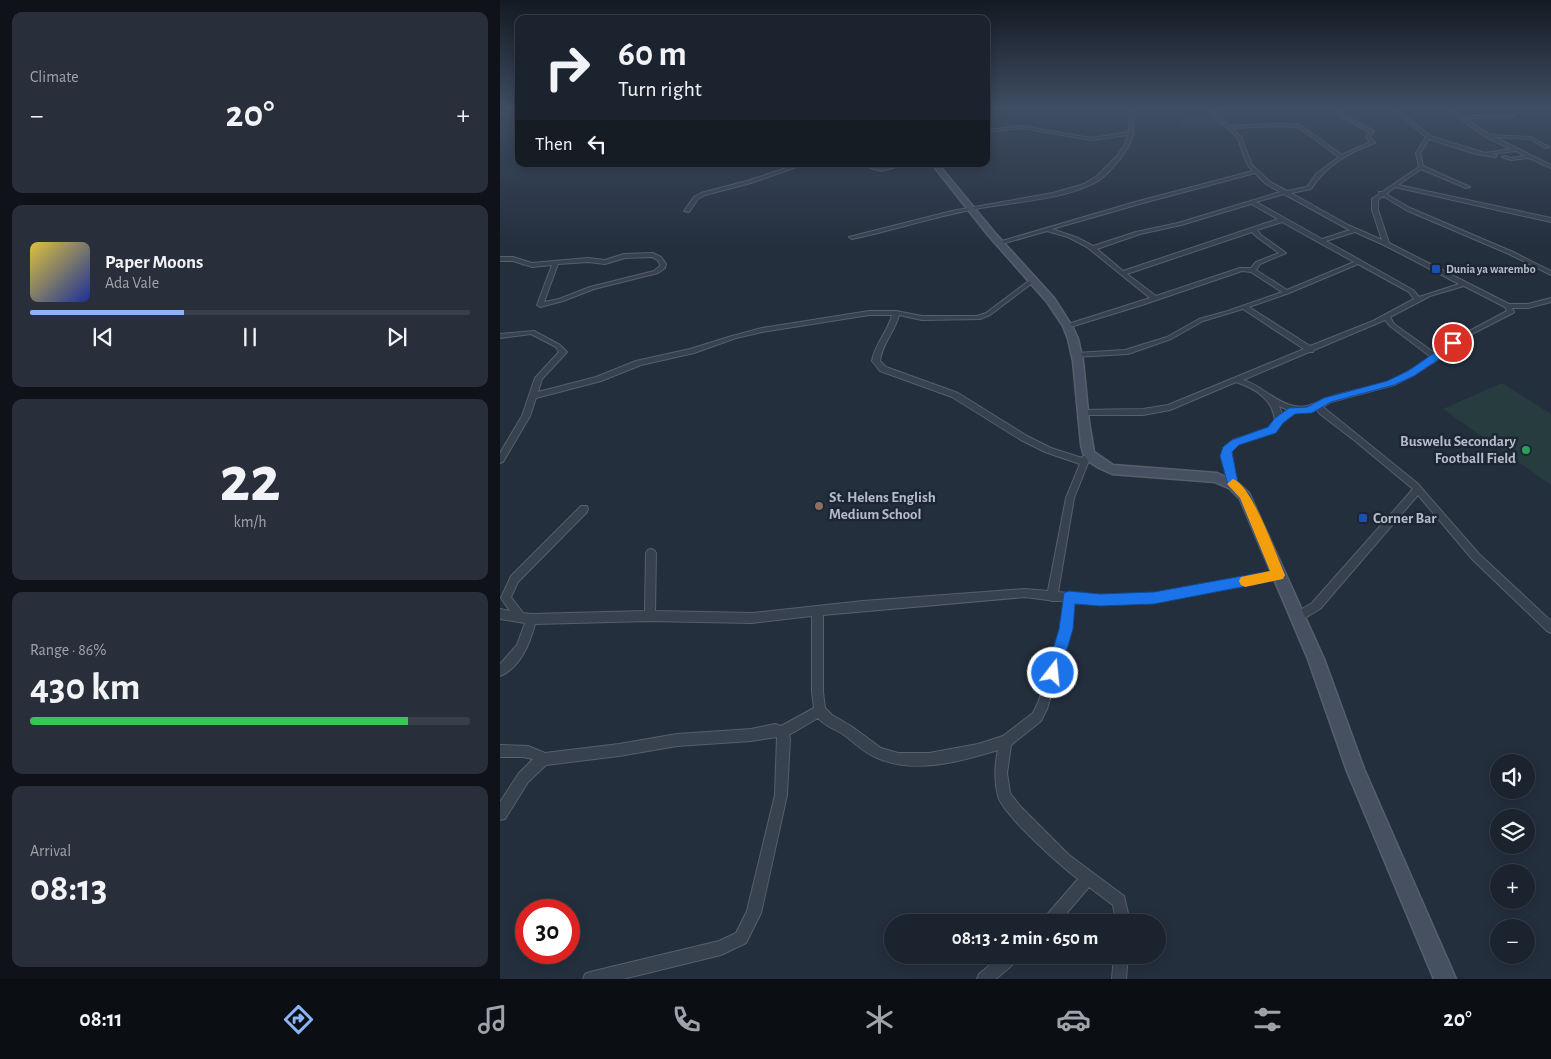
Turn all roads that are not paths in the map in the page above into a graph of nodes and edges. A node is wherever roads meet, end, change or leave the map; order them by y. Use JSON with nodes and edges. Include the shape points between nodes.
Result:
{"nodes":[{"id":1,"x":1122,"y":154,"type":"edge"},
{"id":2,"x":1245,"y":154,"type":"edge"},
{"id":3,"x":1338,"y":154,"type":"edge"},
{"id":4,"x":1348,"y":154,"type":"edge"},
{"id":5,"x":1418,"y":154,"type":"edge"},
{"id":6,"x":1478,"y":154,"type":"edge"},
{"id":7,"x":1523,"y":154,"type":"edge"},
{"id":8,"x":1495,"y":156,"type":"dead end"},
{"id":9,"x":1342,"y":157,"type":"junction"},
{"id":10,"x":1504,"y":157,"type":"dead end"},
{"id":11,"x":1530,"y":157,"type":"junction"},
{"id":12,"x":794,"y":167,"type":"edge"},
{"id":13,"x":869,"y":167,"type":"edge"},
{"id":14,"x":892,"y":167,"type":"edge"},
{"id":15,"x":937,"y":167,"type":"edge"},
{"id":16,"x":1421,"y":167,"type":"junction"},
{"id":17,"x":1551,"y":167,"type":"edge"},
{"id":18,"x":1254,"y":172,"type":"junction"},
{"id":19,"x":1395,"y":186,"type":"junction"},
{"id":20,"x":1468,"y":187,"type":"dead end"},
{"id":21,"x":1285,"y":193,"type":"junction"},
{"id":22,"x":1381,"y":193,"type":"junction"},
{"id":23,"x":1253,"y":203,"type":"junction"},
{"id":24,"x":970,"y":208,"type":"junction"},
{"id":25,"x":687,"y":211,"type":"dead end"},
{"id":26,"x":1282,"y":220,"type":"junction"},
{"id":27,"x":1551,"y":220,"type":"edge"},
{"id":28,"x":1048,"y":230,"type":"junction"},
{"id":29,"x":1254,"y":230,"type":"junction"},
{"id":30,"x":1355,"y":230,"type":"junction"},
{"id":31,"x":852,"y":237,"type":"dead end"},
{"id":32,"x":1322,"y":241,"type":"junction"},
{"id":33,"x":998,"y":243,"type":"junction"},
{"id":34,"x":1386,"y":244,"type":"junction"},
{"id":35,"x":1094,"y":248,"type":"junction"},
{"id":36,"x":500,"y":259,"type":"edge"},
{"id":37,"x":1358,"y":262,"type":"junction"},
{"id":38,"x":549,"y":263,"type":"junction"},
{"id":39,"x":1253,"y":270,"type":"junction"},
{"id":40,"x":1122,"y":273,"type":"junction"},
{"id":41,"x":1551,"y":273,"type":"edge"},
{"id":42,"x":1032,"y":281,"type":"junction"},
{"id":43,"x":1464,"y":284,"type":"junction"},
{"id":44,"x":1411,"y":291,"type":"junction"},
{"id":45,"x":1287,"y":292,"type":"junction"},
{"id":46,"x":1428,"y":295,"type":"junction"},
{"id":47,"x":1154,"y":298,"type":"junction"},
{"id":48,"x":1418,"y":300,"type":"junction"},
{"id":49,"x":1551,"y":300,"type":"edge"},
{"id":50,"x":1508,"y":306,"type":"junction"},
{"id":51,"x":1244,"y":307,"type":"junction"},
{"id":52,"x":896,"y":313,"type":"junction"},
{"id":53,"x":1386,"y":317,"type":"junction"},
{"id":54,"x":1067,"y":326,"type":"junction"},
{"id":55,"x":500,"y":336,"type":"edge"},
{"id":56,"x":1310,"y":350,"type":"junction"},
{"id":57,"x":1076,"y":356,"type":"junction"},
{"id":58,"x":1436,"y":357,"type":"junction"},
{"id":59,"x":1254,"y":373,"type":"junction"},
{"id":60,"x":1236,"y":380,"type":"junction"},
{"id":61,"x":1254,"y":385,"type":"junction"},
{"id":62,"x":533,"y":396,"type":"junction"},
{"id":63,"x":1269,"y":396,"type":"junction"},
{"id":64,"x":1318,"y":406,"type":"junction"},
{"id":65,"x":1292,"y":411,"type":"junction"},
{"id":66,"x":1082,"y":413,"type":"junction"},
{"id":67,"x":1279,"y":421,"type":"junction"},
{"id":68,"x":1086,"y":457,"type":"junction"},
{"id":69,"x":500,"y":460,"type":"edge"},
{"id":70,"x":1233,"y":485,"type":"junction"},
{"id":71,"x":1418,"y":489,"type":"junction"},
{"id":72,"x":584,"y":510,"type":"dead end"},
{"id":73,"x":650,"y":553,"type":"dead end"},
{"id":74,"x":1278,"y":575,"type":"junction"},
{"id":75,"x":1052,"y":596,"type":"junction"},
{"id":76,"x":1069,"y":597,"type":"junction"},
{"id":77,"x":818,"y":612,"type":"junction"},
{"id":78,"x":500,"y":614,"type":"edge"},
{"id":79,"x":650,"y":616,"type":"junction"},
{"id":80,"x":1298,"y":617,"type":"junction"},
{"id":81,"x":526,"y":618,"type":"junction"},
{"id":82,"x":1551,"y":628,"type":"edge"},
{"id":83,"x":500,"y":671,"type":"edge"},
{"id":84,"x":820,"y":711,"type":"junction"},
{"id":85,"x":782,"y":732,"type":"junction"},
{"id":86,"x":1006,"y":741,"type":"junction"},
{"id":87,"x":500,"y":752,"type":"edge"},
{"id":88,"x":544,"y":759,"type":"junction"},
{"id":89,"x":500,"y":814,"type":"edge"},
{"id":90,"x":1088,"y":878,"type":"junction"},
{"id":91,"x":1057,"y":914,"type":"edge"},
{"id":92,"x":1122,"y":914,"type":"edge"},
{"id":93,"x":1002,"y":964,"type":"edge"},
{"id":94,"x":1120,"y":964,"type":"edge"},
{"id":95,"x":590,"y":979,"type":"edge"},
{"id":96,"x":984,"y":979,"type":"edge"},
{"id":97,"x":1119,"y":979,"type":"edge"},
{"id":98,"x":1445,"y":979,"type":"edge"}],
"edges":[{"from":1,"to":24,"type":"street","via":[[1098,178],[1086,185]]},
{"from":2,"to":18,"type":"street"},
{"from":3,"to":9,"type":"street"},
{"from":4,"to":9,"type":"street"},
{"from":5,"to":16,"type":"street"},
{"from":6,"to":8,"type":"street"},
{"from":7,"to":11,"type":"street"},
{"from":9,"to":21,"type":"street","via":[[1316,176],[1308,188]]},
{"from":10,"to":11,"type":"street"},
{"from":11,"to":17,"type":"street"},
{"from":12,"to":25,"type":"street","via":[[703,194]]},
{"from":13,"to":14,"type":"street","via":[[878,170]]},
{"from":15,"to":24,"type":"main road"},
{"from":16,"to":19,"type":"street"},
{"from":16,"to":20,"type":"street"},
{"from":18,"to":21,"type":"street"},
{"from":18,"to":28,"type":"street"},
{"from":19,"to":22,"type":"street"},
{"from":19,"to":27,"type":"street"},
{"from":21,"to":23,"type":"street"},
{"from":21,"to":30,"type":"street"},
{"from":22,"to":34,"type":"street","via":[[1374,204]]},
{"from":22,"to":41,"type":"street","via":[[1408,210],[1496,246]]},
{"from":23,"to":26,"type":"street"},
{"from":23,"to":35,"type":"street"},
{"from":24,"to":31,"type":"street"},
{"from":24,"to":33,"type":"main road"},
{"from":26,"to":29,"type":"street"},
{"from":26,"to":32,"type":"street"},
{"from":28,"to":33,"type":"street"},
{"from":28,"to":35,"type":"street"},
{"from":29,"to":39,"type":"street","via":[[1283,253],[1258,263]]},
{"from":29,"to":40,"type":"street"},
{"from":30,"to":32,"type":"street"},
{"from":30,"to":34,"type":"street"},
{"from":32,"to":37,"type":"street"},
{"from":33,"to":42,"type":"main road"},
{"from":34,"to":43,"type":"street"},
{"from":35,"to":40,"type":"street"},
{"from":36,"to":38,"type":"street","via":[[532,265]]},
{"from":37,"to":44,"type":"street"},
{"from":37,"to":45,"type":"street"},
{"from":38,"to":38,"type":"street","via":[[555,267],[540,305],[648,274],[660,270],[663,264],[653,255],[624,256],[605,262]]},
{"from":39,"to":45,"type":"street"},
{"from":39,"to":47,"type":"street","via":[[1242,269]]},
{"from":40,"to":47,"type":"street"},
{"from":42,"to":52,"type":"street","via":[[978,318],[922,318]]},
{"from":42,"to":54,"type":"main road"},
{"from":43,"to":46,"type":"street"},
{"from":43,"to":50,"type":"street"},
{"from":44,"to":46,"type":"street"},
{"from":44,"to":48,"type":"street"},
{"from":45,"to":51,"type":"street"},
{"from":46,"to":48,"type":"street"},
{"from":47,"to":54,"type":"street"},
{"from":48,"to":53,"type":"street"},
{"from":49,"to":50,"type":"street","via":[[1528,306]]},
{"from":50,"to":58,"type":"street","via":[[1511,310],[1509,315],[1462,337]]},
{"from":51,"to":56,"type":"street"},
{"from":51,"to":57,"type":"street","via":[[1201,320],[1181,333],[1126,352]]},
{"from":52,"to":62,"type":"street","via":[[869,313],[746,333]]},
{"from":52,"to":68,"type":"street","via":[[876,356],[883,369],[955,396],[1048,450]]},
{"from":53,"to":56,"type":"street"},
{"from":53,"to":58,"type":"street"},
{"from":54,"to":57,"type":"main road"},
{"from":55,"to":62,"type":"street","via":[[532,332],[562,349],[561,355],[539,378]]},
{"from":56,"to":59,"type":"street"},
{"from":57,"to":66,"type":"main road"},
{"from":58,"to":64,"type":"street","via":[[1391,383],[1338,397]]},
{"from":59,"to":60,"type":"street"},
{"from":59,"to":61,"type":"street"},
{"from":60,"to":61,"type":"street"},
{"from":60,"to":66,"type":"street","via":[[1154,411]]},
{"from":61,"to":63,"type":"street"},
{"from":62,"to":69,"type":"street"},
{"from":63,"to":65,"type":"street"},
{"from":63,"to":67,"type":"street","via":[[1278,411]]},
{"from":64,"to":65,"type":"street","via":[[1301,412]]},
{"from":64,"to":71,"type":"street"},
{"from":65,"to":67,"type":"street"},
{"from":66,"to":68,"type":"main road"},
{"from":67,"to":70,"type":"street","via":[[1272,430],[1236,442],[1226,450]]},
{"from":68,"to":70,"type":"main road","via":[[1112,469],[1216,478]]},
{"from":68,"to":75,"type":"street","via":[[1070,498]]},
{"from":70,"to":74,"type":"main road","via":[[1244,496]]},
{"from":71,"to":80,"type":"street","via":[[1316,606]]},
{"from":71,"to":82,"type":"street","via":[[1476,557]]},
{"from":72,"to":81,"type":"street","via":[[514,579],[506,598]]},
{"from":73,"to":79,"type":"street"},
{"from":74,"to":76,"type":"street","via":[[1154,598],[1100,600]]},
{"from":74,"to":80,"type":"main road"},
{"from":75,"to":76,"type":"street"},
{"from":75,"to":77,"type":"street","via":[[1025,593],[964,597]]},
{"from":76,"to":86,"type":"street","via":[[1066,629],[1043,705],[1037,717]]},
{"from":77,"to":79,"type":"street","via":[[752,618]]},
{"from":77,"to":84,"type":"street","via":[[815,635]]},
{"from":78,"to":81,"type":"street"},
{"from":79,"to":81,"type":"street"},
{"from":80,"to":98,"type":"main road","via":[[1356,771]]},
{"from":81,"to":83,"type":"street","via":[[527,639],[518,654]]},
{"from":84,"to":85,"type":"street"},
{"from":84,"to":86,"type":"street","via":[[823,717],[847,730],[864,746],[896,759],[938,758]]},
{"from":85,"to":88,"type":"street","via":[[775,730],[677,740]]},
{"from":85,"to":95,"type":"street","via":[[781,795],[754,913],[741,938],[683,958]]},
{"from":86,"to":90,"type":"street","via":[[1001,773],[1004,795],[1041,839]]},
{"from":87,"to":88,"type":"street","via":[[523,750]]},
{"from":88,"to":89,"type":"street","via":[[517,783]]},
{"from":90,"to":91,"type":"street"},
{"from":90,"to":92,"type":"street","via":[[1120,901]]},
{"from":93,"to":96,"type":"street"},
{"from":94,"to":97,"type":"street"}]}
